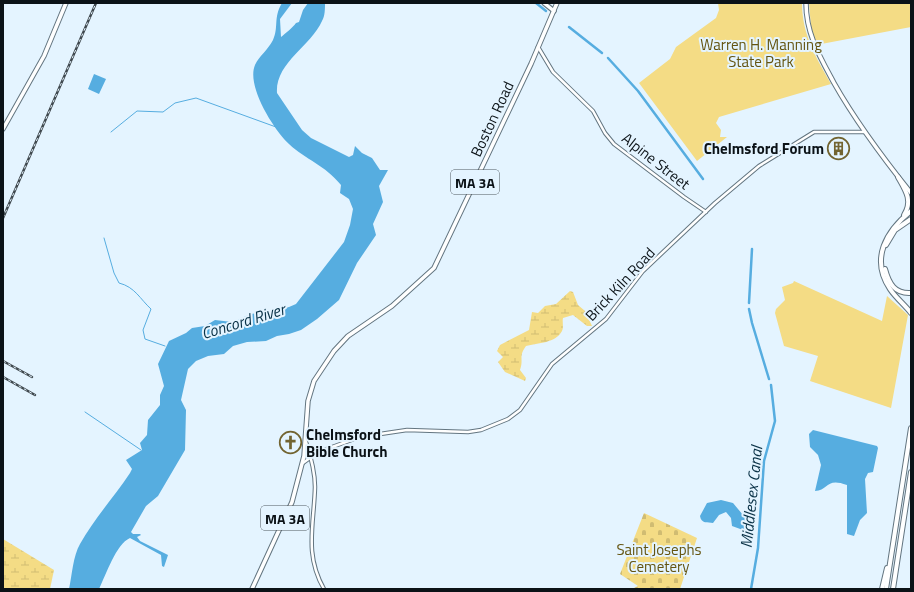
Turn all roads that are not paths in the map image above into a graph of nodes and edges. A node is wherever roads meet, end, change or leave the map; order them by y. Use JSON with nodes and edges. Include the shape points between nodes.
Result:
{"nodes":[{"id":1,"x":66,"y":3,"type":"edge"},
{"id":2,"x":544,"y":3,"type":"edge"},
{"id":3,"x":558,"y":3,"type":"edge"},
{"id":4,"x":806,"y":3,"type":"edge"},
{"id":5,"x":554,"y":11,"type":"junction"},
{"id":6,"x":538,"y":47,"type":"junction"},
{"id":7,"x":3,"y":129,"type":"edge"},
{"id":8,"x":864,"y":132,"type":"junction"},
{"id":9,"x":898,"y":177,"type":"junction"},
{"id":10,"x":911,"y":193,"type":"edge"},
{"id":11,"x":911,"y":211,"type":"edge"},
{"id":12,"x":706,"y":212,"type":"junction"},
{"id":13,"x":901,"y":220,"type":"junction"},
{"id":14,"x":910,"y":220,"type":"edge"},
{"id":15,"x":911,"y":293,"type":"edge"},
{"id":16,"x":911,"y":313,"type":"edge"},
{"id":17,"x":911,"y":428,"type":"edge"},
{"id":18,"x":306,"y":442,"type":"junction"},
{"id":19,"x":311,"y":457,"type":"junction"},
{"id":20,"x":301,"y":464,"type":"junction"},
{"id":21,"x":911,"y":472,"type":"edge"},
{"id":22,"x":894,"y":537,"type":"junction"},
{"id":23,"x":252,"y":589,"type":"edge"},
{"id":24,"x":324,"y":589,"type":"edge"},
{"id":25,"x":882,"y":589,"type":"edge"},
{"id":26,"x":886,"y":589,"type":"edge"},
{"id":27,"x":893,"y":589,"type":"edge"}],
"edges":[{"from":1,"to":7,"type":"main road","via":[[44,56]]},
{"from":2,"to":5,"type":"main road"},
{"from":3,"to":5,"type":"main road","name":"Boston Road","number":"MA 3A"},
{"from":4,"to":8,"type":"main road","via":[[808,27],[815,49]]},
{"from":5,"to":6,"type":"main road","name":"Boston Road","number":"MA 3A"},
{"from":6,"to":12,"type":"street","name":"Alpine Street","via":[[553,72],[593,111],[614,144]]},
{"from":6,"to":18,"type":"main road","name":"Boston Road","number":"MA 3A","via":[[434,268],[404,296],[341,343],[314,381],[308,401]]},
{"from":8,"to":9,"type":"main road"},
{"from":8,"to":12,"type":"street","name":"Brick Kiln Road","via":[[817,131],[806,135],[759,166]]},
{"from":9,"to":10,"type":"main road"},
{"from":9,"to":13,"type":"highway","via":[[909,201]]},
{"from":11,"to":13,"type":"highway"},
{"from":12,"to":19,"type":"street","name":"Brick Kiln Road","via":[[639,276],[606,319],[552,364],[520,410],[512,416],[481,430],[468,432],[408,430],[360,437]]},
{"from":13,"to":16,"type":"highway","via":[[886,238],[882,262],[890,288]]},
{"from":14,"to":15,"type":"highway","via":[[898,227],[890,238],[884,262],[889,281],[894,288],[902,293]]},
{"from":17,"to":22,"type":"highway"},
{"from":18,"to":19,"type":"street"},
{"from":18,"to":20,"type":"main road","number":"MA 3A"},
{"from":19,"to":20,"type":"street","name":"Brick Kiln Road"},
{"from":19,"to":24,"type":"street","via":[[315,486],[311,554],[315,571]]},
{"from":20,"to":23,"type":"main road","number":"MA 3A","via":[[292,502]]},
{"from":21,"to":27,"type":"highway"},
{"from":22,"to":25,"type":"highway"},
{"from":22,"to":26,"type":"highway"}]}
